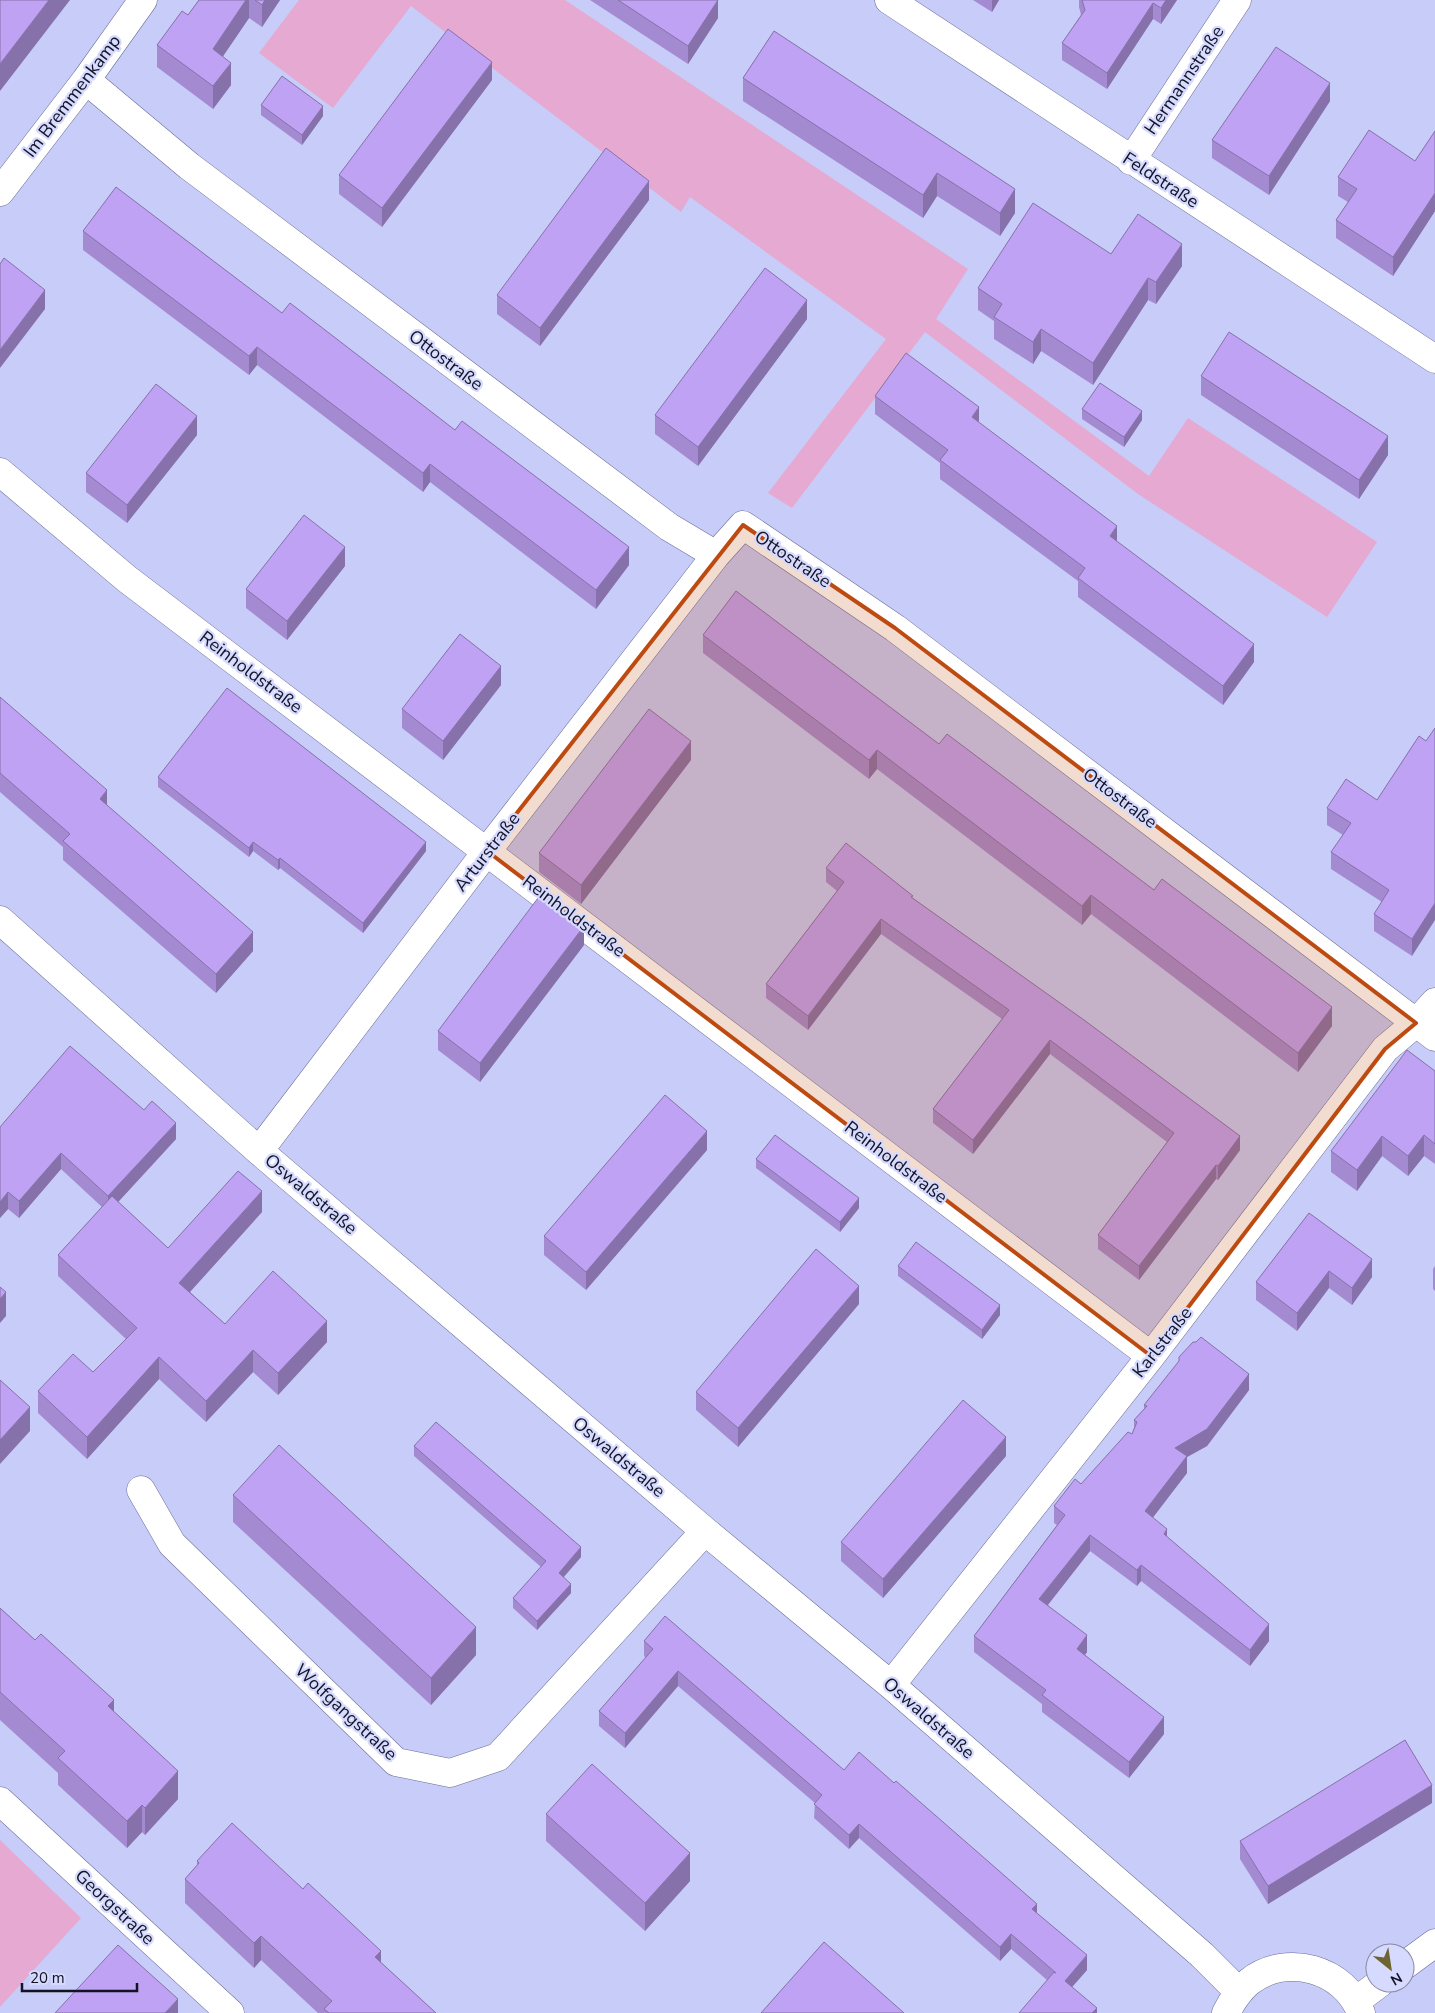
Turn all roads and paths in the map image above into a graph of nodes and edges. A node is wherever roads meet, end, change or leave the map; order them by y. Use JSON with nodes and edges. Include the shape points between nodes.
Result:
{"nodes":[{"id":1,"x":143,"y":0,"type":"edge"},
{"id":2,"x":888,"y":0,"type":"edge"},
{"id":3,"x":1237,"y":0,"type":"edge"},
{"id":4,"x":86,"y":80,"type":"junction"},
{"id":5,"x":1131,"y":161,"type":"junction"},
{"id":6,"x":0,"y":192,"type":"edge"},
{"id":7,"x":1435,"y":359,"type":"edge"},
{"id":8,"x":0,"y":472,"type":"edge"},
{"id":9,"x":716,"y":555,"type":"junction"},
{"id":10,"x":488,"y":851,"type":"junction"},
{"id":11,"x":0,"y":920,"type":"edge"},
{"id":12,"x":1435,"y":1002,"type":"edge"},
{"id":13,"x":1426,"y":1030,"type":"edge"},
{"id":14,"x":259,"y":1151,"type":"junction"},
{"id":15,"x":1151,"y":1356,"type":"junction"},
{"id":16,"x":141,"y":1490,"type":"dead end"},
{"id":17,"x":705,"y":1531,"type":"junction"},
{"id":18,"x":891,"y":1685,"type":"junction"},
{"id":19,"x":0,"y":1801,"type":"edge"},
{"id":20,"x":1435,"y":1943,"type":"edge"},
{"id":21,"x":1415,"y":1958,"type":"edge"},
{"id":22,"x":1371,"y":1993,"type":"edge"},
{"id":23,"x":1233,"y":2002,"type":"edge"},
{"id":24,"x":1359,"y":2007,"type":"edge"},
{"id":25,"x":230,"y":2013,"type":"edge"}],
"edges":[{"from":1,"to":4,"type":"street","name":"Im Bremmenkamp"},
{"from":2,"to":5,"type":"street","name":"Feldstraße"},
{"from":3,"to":5,"type":"street","name":"Hermannstraße"},
{"from":4,"to":6,"type":"street","name":"Im Bremmenkamp"},
{"from":4,"to":9,"type":"street","name":"Ottostraße","via":[[189,166],[668,527]]},
{"from":5,"to":7,"type":"street","name":"Feldstraße"},
{"from":8,"to":10,"type":"street","name":"Reinholdstraße","via":[[127,578]]},
{"from":9,"to":10,"type":"street","name":"Arturstraße"},
{"from":9,"to":13,"type":"street","name":"Ottostraße","via":[[743,525],[895,628]]},
{"from":10,"to":14,"type":"street","name":"Arturstraße"},
{"from":10,"to":15,"type":"street","name":"Reinholdstraße"},
{"from":11,"to":14,"type":"street","name":"Oswaldstraße"},
{"from":12,"to":13,"type":"street","name":"Karlstraße"},
{"from":13,"to":15,"type":"street","name":"Karlstraße","via":[[1385,1049]]},
{"from":14,"to":17,"type":"street","name":"Oswaldstraße"},
{"from":15,"to":18,"type":"street","name":"Karlstraße"},
{"from":16,"to":17,"type":"street","name":"Wolfgangstraße","via":[[172,1544],[396,1762],[450,1773],[498,1757]]},
{"from":17,"to":18,"type":"street","name":"Oswaldstraße"},
{"from":18,"to":23,"type":"street","name":"Oswaldstraße","via":[[1195,1949]]},
{"from":19,"to":25,"type":"street","name":"Georgstraße"},
{"from":20,"to":21,"type":"street"},
{"from":22,"to":24,"type":"street"},
{"from":23,"to":24,"type":"street","via":[[1250,1981],[1270,1970],[1295,1966],[1320,1971],[1342,1984]]}]}
